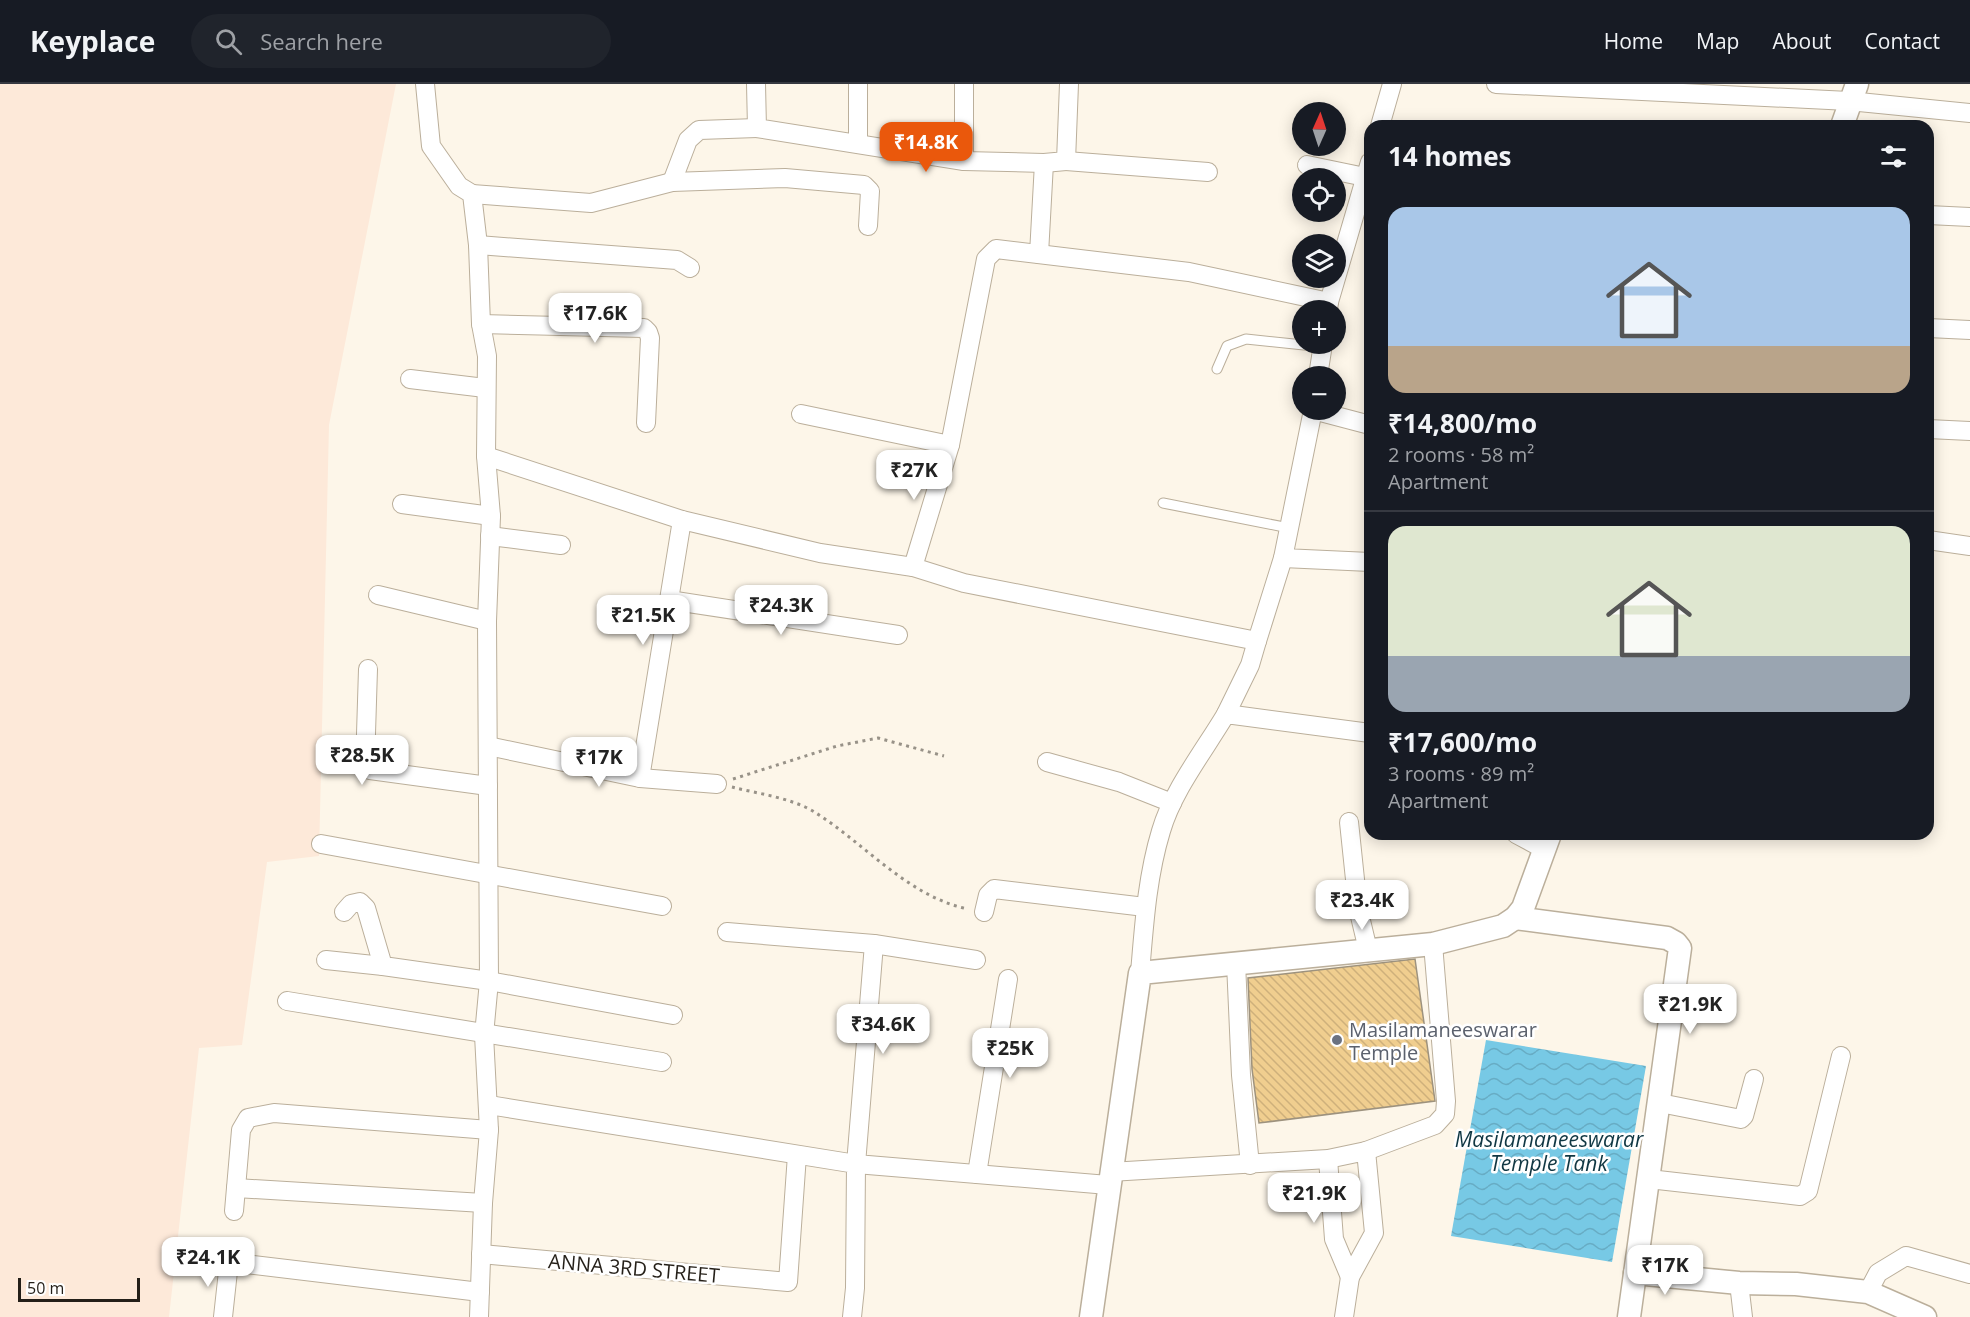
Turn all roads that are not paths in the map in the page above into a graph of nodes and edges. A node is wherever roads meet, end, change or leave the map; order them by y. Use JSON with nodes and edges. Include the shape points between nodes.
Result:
{"nodes":[{"id":1,"x":425,"y":84,"type":"edge"},
{"id":2,"x":756,"y":84,"type":"edge"},
{"id":3,"x":858,"y":84,"type":"edge"},
{"id":4,"x":964,"y":84,"type":"edge"},
{"id":5,"x":1069,"y":84,"type":"edge"},
{"id":6,"x":1392,"y":84,"type":"edge"},
{"id":7,"x":1496,"y":84,"type":"edge"},
{"id":8,"x":1853,"y":93,"type":"edge"},
{"id":9,"x":1970,"y":113,"type":"edge"},
{"id":10,"x":1382,"y":120,"type":"edge"},
{"id":11,"x":1844,"y":120,"type":"edge"},
{"id":12,"x":757,"y":129,"type":"junction"},
{"id":13,"x":858,"y":143,"type":"junction"},
{"id":14,"x":1066,"y":160,"type":"junction"},
{"id":15,"x":964,"y":161,"type":"junction"},
{"id":16,"x":1044,"y":163,"type":"junction"},
{"id":17,"x":1307,"y":165,"type":"dead end"},
{"id":18,"x":1209,"y":172,"type":"dead end"},
{"id":19,"x":1364,"y":180,"type":"edge"},
{"id":20,"x":672,"y":182,"type":"junction"},
{"id":21,"x":1364,"y":188,"type":"edge"},
{"id":22,"x":472,"y":194,"type":"junction"},
{"id":23,"x":1934,"y":215,"type":"edge"},
{"id":24,"x":1970,"y":217,"type":"edge"},
{"id":25,"x":868,"y":226,"type":"dead end"},
{"id":26,"x":478,"y":245,"type":"junction"},
{"id":27,"x":1039,"y":254,"type":"junction"},
{"id":28,"x":690,"y":268,"type":"dead end"},
{"id":29,"x":1303,"y":300,"type":"edge"},
{"id":30,"x":1330,"y":300,"type":"edge"},
{"id":31,"x":481,"y":324,"type":"junction"},
{"id":32,"x":1934,"y":328,"type":"edge"},
{"id":33,"x":1970,"y":330,"type":"edge"},
{"id":34,"x":1292,"y":343,"type":"edge"},
{"id":35,"x":1217,"y":369,"type":"dead end"},
{"id":36,"x":410,"y":379,"type":"dead end"},
{"id":37,"x":485,"y":388,"type":"junction"},
{"id":38,"x":801,"y":414,"type":"dead end"},
{"id":39,"x":1346,"y":419,"type":"edge"},
{"id":40,"x":1311,"y":420,"type":"edge"},
{"id":41,"x":646,"y":423,"type":"dead end"},
{"id":42,"x":1364,"y":423,"type":"edge"},
{"id":43,"x":1934,"y":429,"type":"edge"},
{"id":44,"x":1970,"y":431,"type":"edge"},
{"id":45,"x":950,"y":445,"type":"junction"},
{"id":46,"x":486,"y":456,"type":"junction"},
{"id":47,"x":1163,"y":503,"type":"dead end"},
{"id":48,"x":402,"y":504,"type":"dead end"},
{"id":49,"x":490,"y":516,"type":"junction"},
{"id":50,"x":682,"y":520,"type":"junction"},
{"id":51,"x":1289,"y":528,"type":"junction"},
{"id":52,"x":490,"y":536,"type":"junction"},
{"id":53,"x":1934,"y":541,"type":"edge"},
{"id":54,"x":561,"y":545,"type":"dead end"},
{"id":55,"x":1970,"y":546,"type":"edge"},
{"id":56,"x":1283,"y":558,"type":"junction"},
{"id":57,"x":1364,"y":562,"type":"edge"},
{"id":58,"x":913,"y":567,"type":"junction"},
{"id":59,"x":378,"y":595,"type":"dead end"},
{"id":60,"x":669,"y":600,"type":"junction"},
{"id":61,"x":487,"y":621,"type":"junction"},
{"id":62,"x":898,"y":635,"type":"dead end"},
{"id":63,"x":1257,"y":641,"type":"junction"},
{"id":64,"x":368,"y":669,"type":"dead end"},
{"id":65,"x":1226,"y":714,"type":"junction"},
{"id":66,"x":1364,"y":732,"type":"edge"},
{"id":67,"x":488,"y":746,"type":"junction"},
{"id":68,"x":1047,"y":762,"type":"dead end"},
{"id":69,"x":640,"y":778,"type":"junction"},
{"id":70,"x":717,"y":784,"type":"road end"},
{"id":71,"x":488,"y":786,"type":"junction"},
{"id":72,"x":1172,"y":803,"type":"junction"},
{"id":73,"x":1349,"y":822,"type":"dead end"},
{"id":74,"x":1547,"y":841,"type":"edge"},
{"id":75,"x":321,"y":844,"type":"dead end"},
{"id":76,"x":489,"y":875,"type":"junction"},
{"id":77,"x":662,"y":906,"type":"dead end"},
{"id":78,"x":1145,"y":907,"type":"junction"},
{"id":79,"x":344,"y":912,"type":"dead end"},
{"id":80,"x":984,"y":912,"type":"road end"},
{"id":81,"x":1515,"y":918,"type":"junction"},
{"id":82,"x":727,"y":932,"type":"dead end"},
{"id":83,"x":874,"y":944,"type":"junction"},
{"id":84,"x":1433,"y":944,"type":"junction"},
{"id":85,"x":1368,"y":951,"type":"junction"},
{"id":86,"x":326,"y":960,"type":"dead end"},
{"id":87,"x":975,"y":960,"type":"dead end"},
{"id":88,"x":1236,"y":963,"type":"junction"},
{"id":89,"x":383,"y":966,"type":"junction"},
{"id":90,"x":1140,"y":973,"type":"junction"},
{"id":91,"x":1008,"y":979,"type":"dead end"},
{"id":92,"x":489,"y":981,"type":"junction"},
{"id":93,"x":286,"y":1001,"type":"dead end"},
{"id":94,"x":674,"y":1015,"type":"dead end"},
{"id":95,"x":484,"y":1035,"type":"junction"},
{"id":96,"x":1840,"y":1056,"type":"dead end"},
{"id":97,"x":662,"y":1062,"type":"dead end"},
{"id":98,"x":1754,"y":1079,"type":"dead end"},
{"id":99,"x":1660,"y":1103,"type":"junction"},
{"id":100,"x":489,"y":1105,"type":"junction"},
{"id":101,"x":489,"y":1130,"type":"junction"},
{"id":102,"x":1365,"y":1150,"type":"junction"},
{"id":103,"x":797,"y":1155,"type":"junction"},
{"id":104,"x":1328,"y":1159,"type":"junction"},
{"id":105,"x":856,"y":1164,"type":"junction"},
{"id":106,"x":1250,"y":1165,"type":"junction"},
{"id":107,"x":977,"y":1174,"type":"junction"},
{"id":108,"x":1109,"y":1178,"type":"junction"},
{"id":109,"x":1649,"y":1179,"type":"junction"},
{"id":110,"x":236,"y":1188,"type":"junction"},
{"id":111,"x":483,"y":1203,"type":"junction"},
{"id":112,"x":234,"y":1211,"type":"dead end"},
{"id":113,"x":481,"y":1254,"type":"junction"},
{"id":114,"x":1635,"y":1273,"type":"junction"},
{"id":115,"x":1970,"y":1274,"type":"edge"},
{"id":116,"x":1350,"y":1277,"type":"junction"},
{"id":117,"x":1739,"y":1283,"type":"junction"},
{"id":118,"x":480,"y":1292,"type":"junction"},
{"id":119,"x":1868,"y":1292,"type":"junction"},
{"id":120,"x":223,"y":1317,"type":"edge"},
{"id":121,"x":479,"y":1317,"type":"edge"},
{"id":122,"x":852,"y":1317,"type":"edge"},
{"id":123,"x":1091,"y":1317,"type":"edge"},
{"id":124,"x":1344,"y":1317,"type":"edge"},
{"id":125,"x":1629,"y":1317,"type":"edge"},
{"id":126,"x":1743,"y":1317,"type":"edge"},
{"id":127,"x":1925,"y":1317,"type":"edge"}],
"edges":[{"from":1,"to":22,"type":"street","via":[[431,146],[459,186]]},
{"from":2,"to":12,"type":"street"},
{"from":3,"to":13,"type":"street"},
{"from":4,"to":15,"type":"street"},
{"from":5,"to":14,"type":"street"},
{"from":6,"to":10,"type":"street"},
{"from":7,"to":8,"type":"street"},
{"from":8,"to":9,"type":"street"},
{"from":8,"to":11,"type":"street"},
{"from":12,"to":13,"type":"street"},
{"from":12,"to":20,"type":"street","via":[[699,130],[688,141]]},
{"from":13,"to":15,"type":"street"},
{"from":14,"to":16,"type":"street"},
{"from":14,"to":18,"type":"street"},
{"from":15,"to":16,"type":"street"},
{"from":16,"to":27,"type":"street"},
{"from":17,"to":19,"type":"street"},
{"from":20,"to":22,"type":"street","via":[[591,203]]},
{"from":20,"to":25,"type":"street","via":[[785,178],[864,185],[870,191]]},
{"from":21,"to":30,"type":"street"},
{"from":22,"to":26,"type":"street"},
{"from":23,"to":24,"type":"street"},
{"from":26,"to":28,"type":"street","via":[[677,260]]},
{"from":26,"to":31,"type":"street"},
{"from":27,"to":29,"type":"street","via":[[1189,272]]},
{"from":27,"to":45,"type":"street","via":[[1002,248],[986,259]]},
{"from":31,"to":37,"type":"street","via":[[487,356]]},
{"from":31,"to":41,"type":"street","via":[[644,328],[650,338]]},
{"from":32,"to":33,"type":"street"},
{"from":34,"to":35,"type":"lane","via":[[1246,339],[1227,346]]},
{"from":36,"to":37,"type":"street"},
{"from":37,"to":46,"type":"street"},
{"from":38,"to":45,"type":"street"},
{"from":39,"to":42,"type":"street"},
{"from":40,"to":51,"type":"street"},
{"from":43,"to":44,"type":"street"},
{"from":45,"to":58,"type":"street"},
{"from":46,"to":49,"type":"street"},
{"from":46,"to":50,"type":"street"},
{"from":47,"to":51,"type":"lane"},
{"from":48,"to":49,"type":"street"},
{"from":49,"to":52,"type":"street"},
{"from":50,"to":58,"type":"street","via":[[820,553]]},
{"from":50,"to":60,"type":"street"},
{"from":51,"to":56,"type":"street"},
{"from":52,"to":54,"type":"street"},
{"from":52,"to":61,"type":"street"},
{"from":53,"to":55,"type":"street"},
{"from":56,"to":57,"type":"street"},
{"from":56,"to":63,"type":"street"},
{"from":58,"to":63,"type":"street","via":[[964,583]]},
{"from":59,"to":61,"type":"street"},
{"from":60,"to":62,"type":"street"},
{"from":60,"to":69,"type":"street"},
{"from":61,"to":67,"type":"street"},
{"from":63,"to":65,"type":"street"},
{"from":64,"to":71,"type":"street","via":[[365,766],[369,770]]},
{"from":65,"to":66,"type":"street"},
{"from":65,"to":72,"type":"street"},
{"from":67,"to":69,"type":"street"},
{"from":67,"to":71,"type":"street"},
{"from":68,"to":72,"type":"street","via":[[1119,782]]},
{"from":69,"to":70,"type":"street"},
{"from":71,"to":76,"type":"street"},
{"from":72,"to":78,"type":"street","via":[[1161,831]]},
{"from":73,"to":85,"type":"street","via":[[1358,908]]},
{"from":74,"to":81,"type":"street"},
{"from":75,"to":76,"type":"street"},
{"from":76,"to":77,"type":"street"},
{"from":76,"to":92,"type":"street"},
{"from":78,"to":80,"type":"street","via":[[994,889],[988,895]]},
{"from":78,"to":90,"type":"street"},
{"from":79,"to":89,"type":"street","via":[[351,904],[360,902],[366,908]]},
{"from":81,"to":84,"type":"street","via":[[1503,926]]},
{"from":81,"to":99,"type":"street","via":[[1676,943],[1680,959]]},
{"from":82,"to":83,"type":"street"},
{"from":83,"to":87,"type":"street"},
{"from":83,"to":105,"type":"street"},
{"from":84,"to":85,"type":"street"},
{"from":84,"to":102,"type":"street","via":[[1444,1114],[1435,1125]]},
{"from":85,"to":88,"type":"street"},
{"from":86,"to":89,"type":"street"},
{"from":88,"to":90,"type":"street"},
{"from":88,"to":106,"type":"street"},
{"from":89,"to":92,"type":"street"},
{"from":90,"to":108,"type":"street"},
{"from":91,"to":107,"type":"street"},
{"from":92,"to":94,"type":"street"},
{"from":92,"to":95,"type":"street"},
{"from":93,"to":95,"type":"street"},
{"from":95,"to":97,"type":"street"},
{"from":95,"to":100,"type":"street"},
{"from":96,"to":109,"type":"street","via":[[1808,1191],[1800,1196]]},
{"from":98,"to":99,"type":"street","via":[[1741,1119]]},
{"from":99,"to":109,"type":"street"},
{"from":100,"to":101,"type":"street"},
{"from":100,"to":103,"type":"street"},
{"from":101,"to":110,"type":"street","via":[[263,1114],[248,1118],[241,1130]]},
{"from":101,"to":111,"type":"street"},
{"from":102,"to":104,"type":"street"},
{"from":102,"to":116,"type":"street","via":[[1374,1233]]},
{"from":103,"to":105,"type":"street"},
{"from":103,"to":113,"type":"street","name":"ANNA 3RD STREET","via":[[788,1282]]},
{"from":104,"to":106,"type":"street"},
{"from":104,"to":116,"type":"street","via":[[1334,1239]]},
{"from":105,"to":107,"type":"street"},
{"from":105,"to":122,"type":"street"},
{"from":106,"to":108,"type":"street"},
{"from":107,"to":108,"type":"street"},
{"from":108,"to":123,"type":"street"},
{"from":109,"to":114,"type":"street"},
{"from":110,"to":111,"type":"street"},
{"from":110,"to":112,"type":"street"},
{"from":111,"to":113,"type":"street"},
{"from":113,"to":118,"type":"street"},
{"from":114,"to":117,"type":"street"},
{"from":114,"to":125,"type":"street"},
{"from":115,"to":119,"type":"street","via":[[1906,1256],[1878,1273]]},
{"from":116,"to":124,"type":"street"},
{"from":117,"to":119,"type":"street"},
{"from":117,"to":126,"type":"street"},
{"from":118,"to":120,"type":"street","via":[[229,1262]]},
{"from":118,"to":121,"type":"street"},
{"from":119,"to":127,"type":"street"}]}
